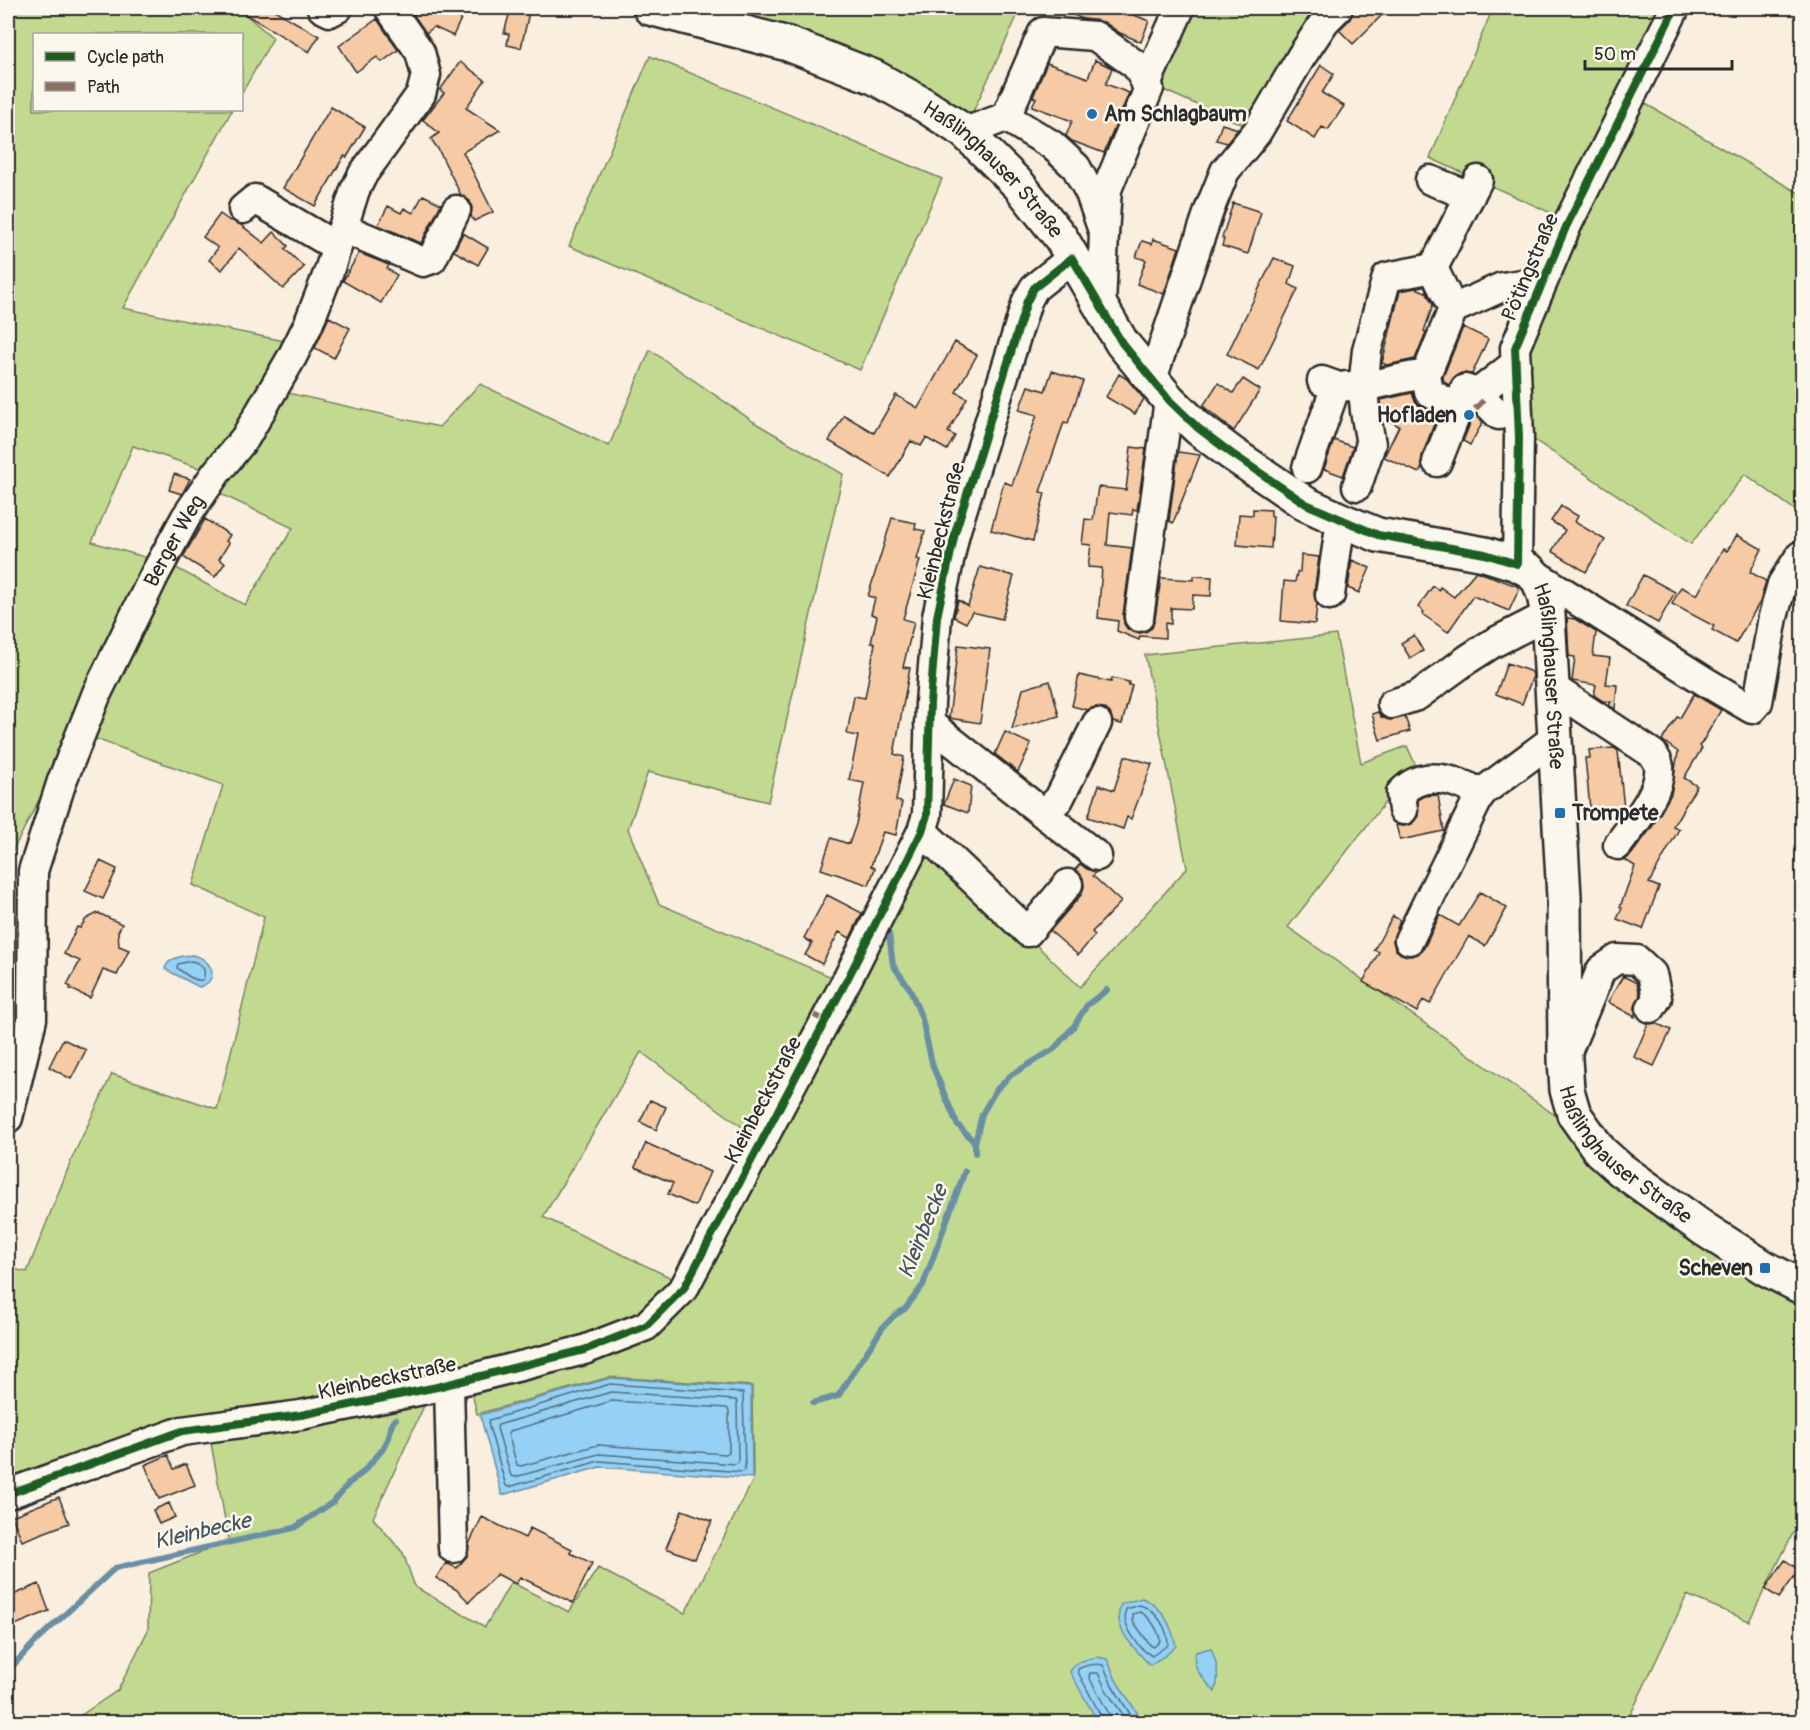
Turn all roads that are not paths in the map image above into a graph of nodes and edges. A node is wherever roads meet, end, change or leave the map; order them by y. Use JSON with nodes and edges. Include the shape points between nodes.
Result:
{"nodes":[{"id":1,"x":322,"y":8,"type":"edge"},
{"id":2,"x":338,"y":8,"type":"edge"},
{"id":3,"x":389,"y":8,"type":"edge"},
{"id":4,"x":650,"y":8,"type":"edge"},
{"id":5,"x":1180,"y":8,"type":"edge"},
{"id":6,"x":1338,"y":8,"type":"edge"},
{"id":7,"x":1675,"y":8,"type":"edge"},
{"id":8,"x":1146,"y":84,"type":"junction"},
{"id":9,"x":1006,"y":117,"type":"junction"},
{"id":10,"x":965,"y":132,"type":"junction"},
{"id":11,"x":1459,"y":183,"type":"dead end"},
{"id":12,"x":243,"y":209,"type":"dead end"},
{"id":13,"x":456,"y":210,"type":"dead end"},
{"id":14,"x":1104,"y":234,"type":"junction"},
{"id":15,"x":340,"y":238,"type":"junction"},
{"id":16,"x":1072,"y":258,"type":"junction"},
{"id":17,"x":1433,"y":268,"type":"junction"},
{"id":18,"x":1543,"y":281,"type":"junction"},
{"id":19,"x":1101,"y":308,"type":"junction"},
{"id":20,"x":1453,"y":309,"type":"junction"},
{"id":21,"x":1516,"y":363,"type":"junction"},
{"id":22,"x":1426,"y":375,"type":"junction"},
{"id":23,"x":1364,"y":388,"type":"junction"},
{"id":24,"x":1161,"y":389,"type":"junction"},
{"id":25,"x":1472,"y":390,"type":"junction"},
{"id":26,"x":1499,"y":416,"type":"dead end"},
{"id":27,"x":1437,"y":462,"type":"dead end"},
{"id":28,"x":1307,"y":468,"type":"dead end"},
{"id":29,"x":1357,"y":486,"type":"dead end"},
{"id":30,"x":1341,"y":520,"type":"junction"},
{"id":31,"x":1800,"y":556,"type":"dead end"},
{"id":32,"x":1523,"y":568,"type":"junction"},
{"id":33,"x":1330,"y":595,"type":"dead end"},
{"id":34,"x":1548,"y":615,"type":"junction"},
{"id":35,"x":1139,"y":617,"type":"dead end"},
{"id":36,"x":1553,"y":688,"type":"junction"},
{"id":37,"x":1392,"y":704,"type":"dead end"},
{"id":38,"x":929,"y":723,"type":"junction"},
{"id":39,"x":1097,"y":723,"type":"dead end"},
{"id":40,"x":1555,"y":738,"type":"junction"},
{"id":41,"x":1481,"y":793,"type":"junction"},
{"id":42,"x":1403,"y":810,"type":"dead end"},
{"id":43,"x":1044,"y":813,"type":"junction"},
{"id":44,"x":922,"y":831,"type":"junction"},
{"id":45,"x":1618,"y":845,"type":"dead end"},
{"id":46,"x":1097,"y":856,"type":"dead end"},
{"id":47,"x":1068,"y":884,"type":"dead end"},
{"id":48,"x":1409,"y":940,"type":"dead end"},
{"id":49,"x":1651,"y":1008,"type":"dead end"},
{"id":50,"x":1564,"y":1059,"type":"junction"},
{"id":51,"x":8,"y":1118,"type":"edge"},
{"id":52,"x":1803,"y":1287,"type":"edge"},
{"id":53,"x":449,"y":1384,"type":"junction"},
{"id":54,"x":8,"y":1494,"type":"edge"},
{"id":55,"x":453,"y":1548,"type":"dead end"}],
"edges":[{"from":1,"to":2,"type":"street","via":[[330,12]]},
{"from":3,"to":15,"type":"street","name":"Berger Weg","via":[[420,52],[426,75],[421,94],[359,182]]},
{"from":4,"to":10,"type":"main road","name":"Haßlinghauser Straße","via":[[788,45],[874,77]]},
{"from":5,"to":8,"type":"street"},
{"from":6,"to":24,"type":"street","via":[[1301,57],[1257,132],[1225,171],[1210,208]]},
{"from":7,"to":18,"type":"street","name":"Pötingstraße","via":[[1566,226]]},
{"from":8,"to":9,"type":"street","via":[[1136,65],[1095,36],[1043,32]]},
{"from":8,"to":14,"type":"street","via":[[1149,88],[1107,189]]},
{"from":9,"to":10,"type":"street"},
{"from":9,"to":14,"type":"street","via":[[1052,145],[1076,167]]},
{"from":10,"to":16,"type":"main road","name":"Haßlinghauser Straße","via":[[1018,185]]},
{"from":11,"to":17,"type":"street"},
{"from":12,"to":15,"type":"street","via":[[255,200]]},
{"from":13,"to":15,"type":"street","via":[[432,259],[423,262]]},
{"from":14,"to":19,"type":"street"},
{"from":15,"to":51,"type":"street","name":"Berger Weg","via":[[308,325],[261,413],[186,518],[155,574],[97,693],[62,781],[33,871],[32,1018]]},
{"from":16,"to":19,"type":"main road","name":"Haßlinghauser Straße"},
{"from":16,"to":38,"type":"street","name":"Kleinbeckstraße","via":[[1035,288],[1027,301],[969,484],[937,617]]},
{"from":17,"to":20,"type":"street"},
{"from":17,"to":23,"type":"street","via":[[1387,277],[1367,350]]},
{"from":18,"to":20,"type":"street","via":[[1502,287]]},
{"from":18,"to":21,"type":"street","name":"Pötingstraße","via":[[1515,348]]},
{"from":19,"to":24,"type":"main road","name":"Haßlinghauser Straße","via":[[1122,343]]},
{"from":20,"to":22,"type":"street"},
{"from":21,"to":25,"type":"street"},
{"from":21,"to":32,"type":"street","name":"Pötingstraße"},
{"from":22,"to":23,"type":"street","via":[[1411,375]]},
{"from":22,"to":25,"type":"street","via":[[1429,392]]},
{"from":23,"to":28,"type":"street","via":[[1329,383]]},
{"from":23,"to":29,"type":"street","via":[[1371,444]]},
{"from":24,"to":30,"type":"main road","name":"Haßlinghauser Straße","via":[[1198,428],[1231,453],[1306,504]]},
{"from":24,"to":35,"type":"street"},
{"from":25,"to":26,"type":"street"},
{"from":25,"to":27,"type":"street"},
{"from":30,"to":32,"type":"main road","name":"Haßlinghauser Straße","via":[[1378,535],[1485,554]]},
{"from":30,"to":33,"type":"street"},
{"from":31,"to":32,"type":"street","via":[[1782,584],[1758,702],[1752,709]]},
{"from":32,"to":34,"type":"main road","name":"Haßlinghauser Straße","via":[[1539,581]]},
{"from":34,"to":36,"type":"main road","name":"Haßlinghauser Straße"},
{"from":34,"to":37,"type":"street","via":[[1467,658],[1417,696]]},
{"from":36,"to":40,"type":"main road","name":"Haßlinghauser Straße"},
{"from":36,"to":45,"type":"street","via":[[1653,754],[1659,765],[1653,795]]},
{"from":38,"to":43,"type":"street"},
{"from":38,"to":44,"type":"street","name":"Kleinbeckstraße","via":[[927,815]]},
{"from":39,"to":43,"type":"street","via":[[1059,799]]},
{"from":40,"to":41,"type":"street"},
{"from":40,"to":50,"type":"main road","name":"Haßlinghauser Straße","via":[[1564,897]]},
{"from":41,"to":42,"type":"street","via":[[1459,782],[1437,777],[1424,779],[1408,785],[1401,793]]},
{"from":41,"to":48,"type":"street"},
{"from":43,"to":46,"type":"street"},
{"from":44,"to":47,"type":"street","via":[[1028,932]]},
{"from":44,"to":53,"type":"street","name":"Kleinbeckstraße","via":[[684,1288],[646,1326],[584,1350]]},
{"from":49,"to":50,"type":"street","via":[[1657,998],[1652,974],[1637,960],[1617,958],[1601,970]]},
{"from":50,"to":52,"type":"main road","name":"Haßlinghauser Straße","via":[[1574,1114],[1600,1151],[1704,1229]]},
{"from":53,"to":54,"type":"street","name":"Kleinbeckstraße","via":[[301,1415],[182,1431]]},
{"from":53,"to":55,"type":"street"}]}
